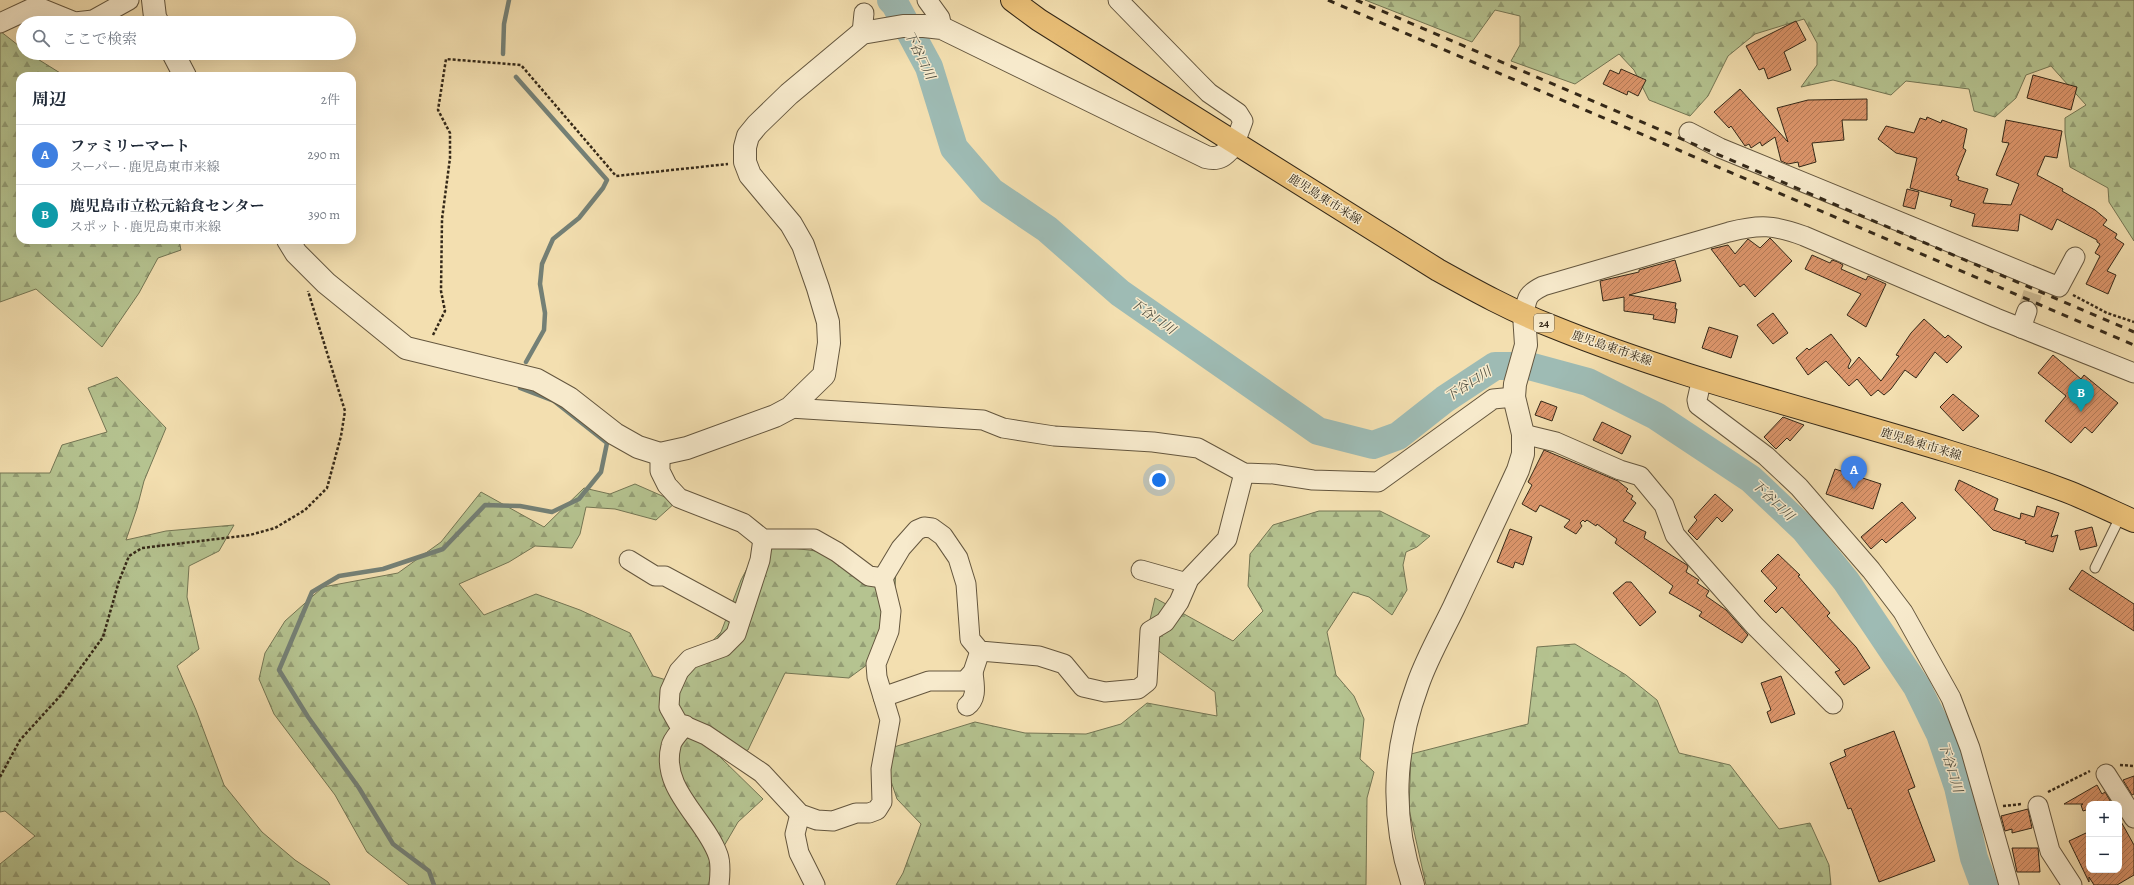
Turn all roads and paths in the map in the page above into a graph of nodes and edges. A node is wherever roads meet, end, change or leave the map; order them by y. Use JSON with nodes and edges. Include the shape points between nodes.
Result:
{"nodes":[{"id":1,"x":129,"y":0,"type":"edge"},
{"id":2,"x":153,"y":0,"type":"edge"},
{"id":3,"x":927,"y":0,"type":"edge"},
{"id":4,"x":1012,"y":0,"type":"edge"},
{"id":5,"x":1118,"y":0,"type":"edge"},
{"id":6,"x":60,"y":16,"type":"edge"},
{"id":7,"x":100,"y":16,"type":"edge"},
{"id":8,"x":155,"y":16,"type":"edge"},
{"id":9,"x":0,"y":23,"type":"edge"},
{"id":10,"x":933,"y":27,"type":"junction"},
{"id":11,"x":177,"y":60,"type":"edge"},
{"id":12,"x":183,"y":72,"type":"edge"},
{"id":13,"x":1689,"y":132,"type":"dead end"},
{"id":14,"x":1235,"y":143,"type":"junction"},
{"id":15,"x":745,"y":162,"type":"junction"},
{"id":16,"x":290,"y":244,"type":"edge"},
{"id":17,"x":2075,"y":257,"type":"dead end"},
{"id":18,"x":305,"y":283,"type":"dead end"},
{"id":19,"x":2059,"y":287,"type":"junction"},
{"id":20,"x":1524,"y":314,"type":"junction"},
{"id":21,"x":2134,"y":322,"type":"edge"},
{"id":22,"x":424,"y":353,"type":"junction"},
{"id":23,"x":2134,"y":374,"type":"edge"},
{"id":24,"x":1702,"y":378,"type":"junction"},
{"id":25,"x":1515,"y":391,"type":"junction"},
{"id":26,"x":790,"y":408,"type":"junction"},
{"id":27,"x":1523,"y":434,"type":"junction"},
{"id":28,"x":660,"y":454,"type":"junction"},
{"id":29,"x":1244,"y":473,"type":"junction"},
{"id":30,"x":2127,"y":518,"type":"edge"},
{"id":31,"x":763,"y":539,"type":"junction"},
{"id":32,"x":629,"y":560,"type":"dead end"},
{"id":33,"x":2095,"y":568,"type":"dead end"},
{"id":34,"x":1141,"y":570,"type":"dead end"},
{"id":35,"x":883,"y":578,"type":"junction"},
{"id":36,"x":1187,"y":583,"type":"junction"},
{"id":37,"x":741,"y":617,"type":"junction"},
{"id":38,"x":980,"y":651,"type":"junction"},
{"id":39,"x":973,"y":672,"type":"junction"},
{"id":40,"x":883,"y":697,"type":"junction"},
{"id":41,"x":1833,"y":704,"type":"dead end"},
{"id":42,"x":967,"y":706,"type":"dead end"},
{"id":43,"x":684,"y":725,"type":"junction"},
{"id":44,"x":2134,"y":766,"type":"edge"},
{"id":45,"x":2105,"y":769,"type":"junction"},
{"id":46,"x":0,"y":777,"type":"edge"},
{"id":47,"x":2038,"y":801,"type":"junction"},
{"id":48,"x":1987,"y":807,"type":"junction"},
{"id":49,"x":800,"y":814,"type":"junction"},
{"id":50,"x":2134,"y":818,"type":"edge"},
{"id":51,"x":719,"y":885,"type":"edge"},
{"id":52,"x":815,"y":885,"type":"edge"},
{"id":53,"x":1414,"y":885,"type":"edge"},
{"id":54,"x":2009,"y":885,"type":"edge"},
{"id":55,"x":2072,"y":885,"type":"edge"}],
"edges":[{"from":1,"to":7,"type":"street"},
{"from":2,"to":8,"type":"street"},
{"from":3,"to":10,"type":"street","via":[[940,18]]},
{"from":4,"to":14,"type":"main road","name":"鹿児島東市来線","number":"24"},
{"from":5,"to":14,"type":"street","via":[[1209,93],[1238,113],[1242,121]]},
{"from":6,"to":9,"type":"street","via":[[43,9],[30,9]]},
{"from":10,"to":14,"type":"street","via":[[1206,158],[1214,160],[1222,157]]},
{"from":10,"to":15,"type":"street","via":[[868,25],[757,124],[748,136]]},
{"from":11,"to":12,"type":"street"},
{"from":13,"to":19,"type":"street","via":[[1720,148]]},
{"from":14,"to":20,"type":"main road","name":"鹿児島東市来線","number":"24","via":[[1438,270],[1478,293]]},
{"from":15,"to":22,"type":"path","via":[[616,176],[521,64],[446,58],[438,110],[450,133],[450,158],[442,219],[441,291],[445,312]]},
{"from":15,"to":26,"type":"street","via":[[750,174],[791,224],[803,245],[828,322],[829,343],[824,375]]},
{"from":16,"to":22,"type":"street","via":[[326,283],[406,348]]},
{"from":17,"to":19,"type":"street"},
{"from":18,"to":46,"type":"path","via":[[345,411],[327,488],[305,510],[275,528],[250,535],[142,548],[129,556],[103,637],[61,695],[20,740]]},
{"from":19,"to":21,"type":"path","via":[[2107,312]]},
{"from":20,"to":23,"type":"street","via":[[1527,298],[1544,286],[1752,226],[1778,227],[2024,320]]},
{"from":20,"to":24,"type":"main road","name":"鹿児島東市来線","number":"24","via":[[1605,347]]},
{"from":20,"to":25,"type":"street","via":[[1526,345]]},
{"from":22,"to":28,"type":"street","via":[[537,380],[569,398],[615,434],[638,447]]},
{"from":24,"to":30,"type":"main road","name":"鹿児島東市来線","number":"24","via":[[1988,464],[2067,492]]},
{"from":24,"to":48,"type":"street","via":[[1698,406],[1766,456],[1799,487],[1871,570],[1903,612],[1951,698],[1970,748]]},
{"from":25,"to":27,"type":"street"},
{"from":25,"to":29,"type":"street","via":[[1494,399],[1378,482],[1313,480],[1274,474]]},
{"from":26,"to":28,"type":"street","via":[[775,416],[686,448]]},
{"from":26,"to":29,"type":"street","via":[[983,420],[1003,428],[1054,436],[1153,442],[1198,448]]},
{"from":27,"to":41,"type":"street","via":[[1556,442],[1640,476],[1664,505],[1675,535],[1754,625]]},
{"from":27,"to":53,"type":"street","via":[[1523,454],[1518,470],[1418,682],[1405,726],[1400,752],[1397,803],[1404,857]]},
{"from":28,"to":31,"type":"street","via":[[660,471],[667,485],[679,498],[742,523]]},
{"from":29,"to":36,"type":"street","via":[[1227,539]]},
{"from":30,"to":33,"type":"lane"},
{"from":31,"to":35,"type":"street","via":[[814,539],[837,552],[869,576]]},
{"from":31,"to":37,"type":"street","via":[[760,560]]},
{"from":32,"to":37,"type":"street","via":[[655,576],[665,576]]},
{"from":34,"to":36,"type":"street"},
{"from":35,"to":38,"type":"street","via":[[900,548],[917,530],[924,527],[932,528],[943,536],[958,558],[966,584],[970,639]]},
{"from":35,"to":40,"type":"street","via":[[891,611],[889,631],[876,664]]},
{"from":36,"to":38,"type":"street","via":[[1179,602],[1165,622],[1150,631],[1148,682],[1138,689],[1105,692],[1083,687],[1064,664],[1039,656]]},
{"from":37,"to":43,"type":"street","via":[[736,634],[723,647],[690,659],[679,671],[670,691],[670,707],[678,723]]},
{"from":38,"to":39,"type":"street"},
{"from":39,"to":40,"type":"street","via":[[965,681],[929,682]]},
{"from":39,"to":42,"type":"street","via":[[974,696],[972,703]]},
{"from":40,"to":49,"type":"street","via":[[890,720],[881,769],[882,802],[877,810],[856,813],[833,821],[817,820]]},
{"from":43,"to":49,"type":"street","via":[[706,735],[762,773]]},
{"from":43,"to":51,"type":"street","via":[[671,745],[670,768],[680,796],[703,826],[719,856]]},
{"from":44,"to":45,"type":"path"},
{"from":45,"to":47,"type":"path"},
{"from":45,"to":50,"type":"street"},
{"from":47,"to":48,"type":"path"},
{"from":47,"to":55,"type":"street","via":[[2050,851]]},
{"from":48,"to":54,"type":"street"},
{"from":49,"to":52,"type":"street","via":[[795,834],[799,854]]}]}
